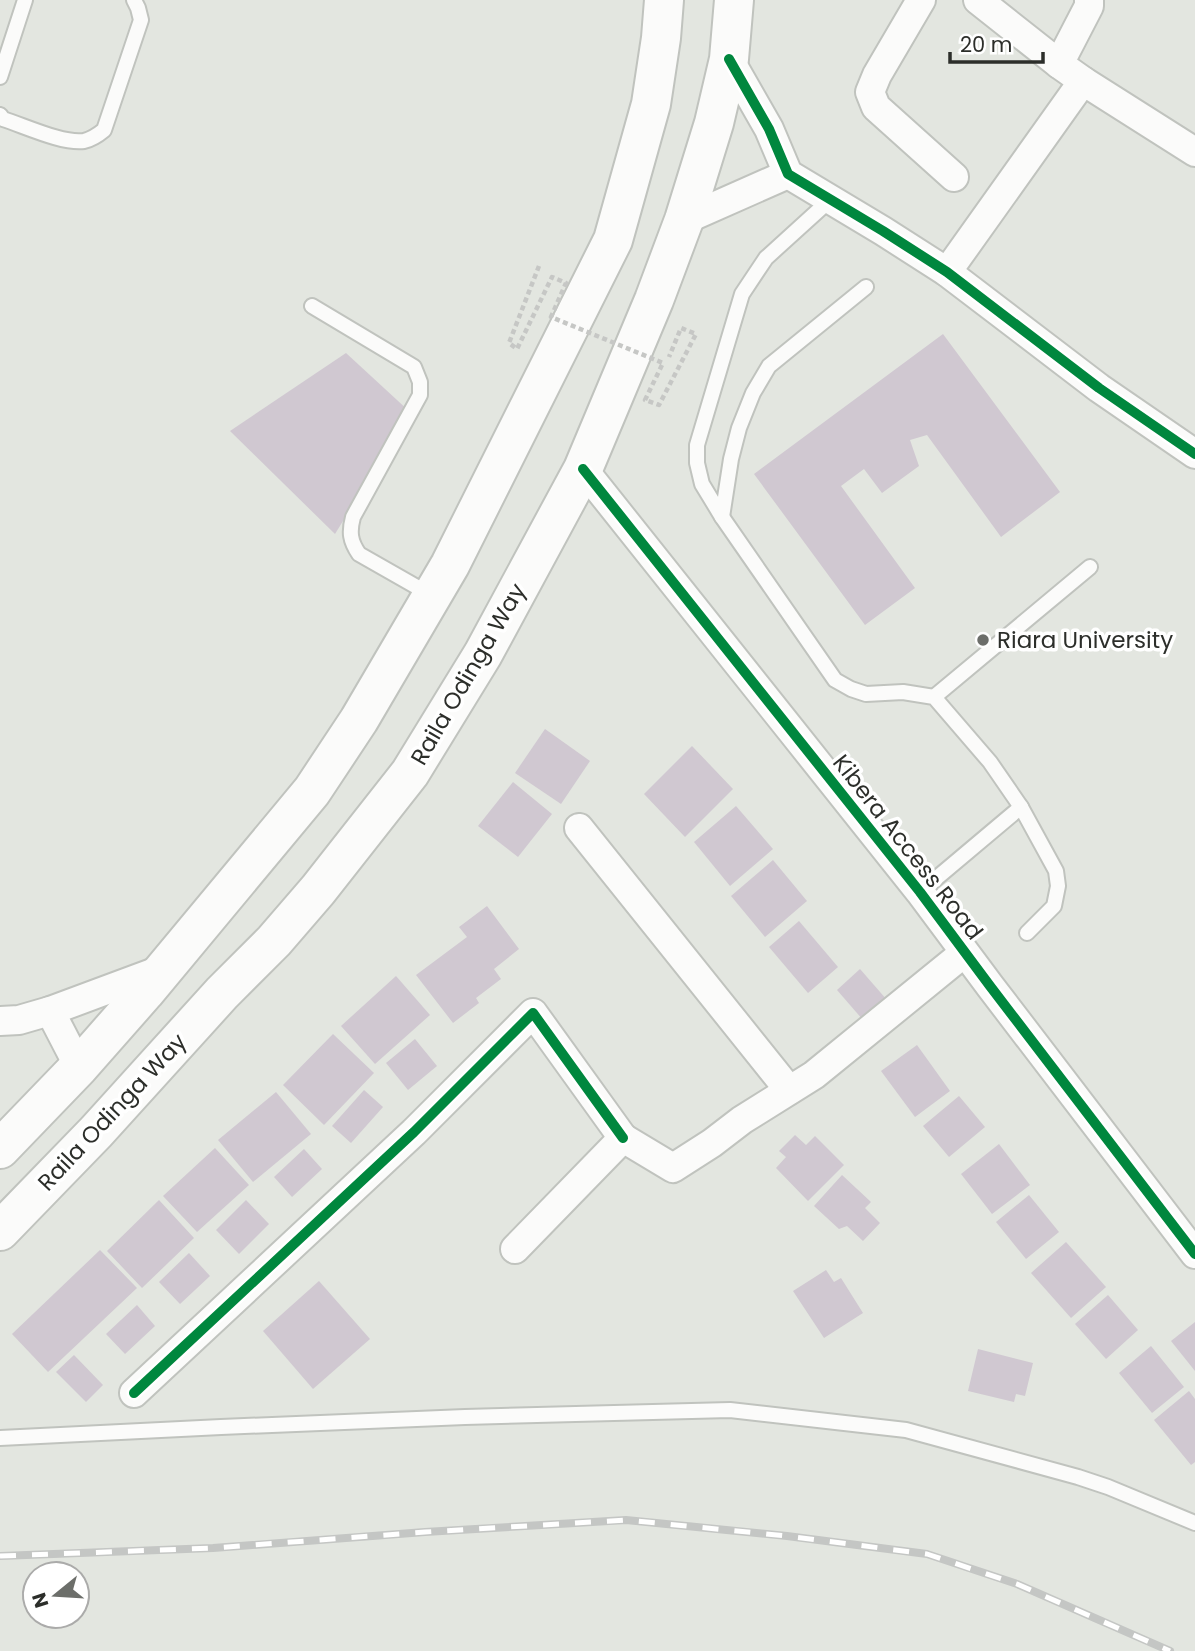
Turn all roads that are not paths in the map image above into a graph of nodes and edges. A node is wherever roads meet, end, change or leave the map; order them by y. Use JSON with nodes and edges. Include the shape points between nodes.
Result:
{"nodes":[{"id":1,"x":26,"y":0,"type":"edge"},
{"id":2,"x":134,"y":0,"type":"edge"},
{"id":3,"x":664,"y":0,"type":"edge"},
{"id":4,"x":734,"y":0,"type":"edge"},
{"id":5,"x":921,"y":0,"type":"edge"},
{"id":6,"x":978,"y":0,"type":"edge"},
{"id":7,"x":1089,"y":0,"type":"edge"},
{"id":8,"x":729,"y":59,"type":"junction"},
{"id":9,"x":1059,"y":64,"type":"junction"},
{"id":10,"x":0,"y":77,"type":"edge"},
{"id":11,"x":1083,"y":80,"type":"junction"},
{"id":12,"x":0,"y":115,"type":"edge"},
{"id":13,"x":1194,"y":149,"type":"edge"},
{"id":14,"x":788,"y":174,"type":"junction"},
{"id":15,"x":954,"y":177,"type":"dead end"},
{"id":16,"x":831,"y":200,"type":"junction"},
{"id":17,"x":684,"y":220,"type":"junction"},
{"id":18,"x":947,"y":272,"type":"junction"},
{"id":19,"x":866,"y":287,"type":"dead end"},
{"id":20,"x":312,"y":306,"type":"dead end"},
{"id":21,"x":1195,"y":454,"type":"edge"},
{"id":22,"x":583,"y":469,"type":"junction"},
{"id":23,"x":722,"y":517,"type":"junction"},
{"id":24,"x":1090,"y":566,"type":"dead end"},
{"id":25,"x":433,"y":596,"type":"junction"},
{"id":26,"x":934,"y":696,"type":"junction"},
{"id":27,"x":1021,"y":807,"type":"junction"},
{"id":28,"x":579,"y":828,"type":"dead end"},
{"id":29,"x":920,"y":892,"type":"junction"},
{"id":30,"x":1027,"y":933,"type":"dead end"},
{"id":31,"x":964,"y":953,"type":"junction"},
{"id":32,"x":165,"y":969,"type":"junction"},
{"id":33,"x":50,"y":1011,"type":"junction"},
{"id":34,"x":10,"y":1021,"type":"edge"},
{"id":35,"x":0,"y":1043,"type":"edge"},
{"id":36,"x":79,"y":1067,"type":"junction"},
{"id":37,"x":789,"y":1090,"type":"junction"},
{"id":38,"x":623,"y":1138,"type":"junction"},
{"id":39,"x":0,"y":1149,"type":"edge"},
{"id":40,"x":0,"y":1231,"type":"edge"},
{"id":41,"x":515,"y":1250,"type":"dead end"},
{"id":42,"x":1195,"y":1254,"type":"edge"},
{"id":43,"x":134,"y":1393,"type":"dead end"},
{"id":44,"x":0,"y":1438,"type":"edge"},
{"id":45,"x":1195,"y":1523,"type":"edge"}],
"edges":[{"from":1,"to":10,"type":"lane"},
{"from":2,"to":12,"type":"lane","via":[[141,20],[104,130],[96,137],[69,141]]},
{"from":3,"to":25,"type":"main road","via":[[652,104],[613,240]]},
{"from":4,"to":8,"type":"main road","name":"Raila Odinga Way"},
{"from":5,"to":15,"type":"street","via":[[870,92],[876,107]]},
{"from":6,"to":9,"type":"street"},
{"from":7,"to":9,"type":"street"},
{"from":8,"to":14,"type":"street","via":[[769,128]]},
{"from":8,"to":17,"type":"main road","name":"Raila Odinga Way"},
{"from":9,"to":11,"type":"street"},
{"from":11,"to":13,"type":"street"},
{"from":11,"to":18,"type":"street"},
{"from":14,"to":16,"type":"street"},
{"from":14,"to":17,"type":"street"},
{"from":16,"to":18,"type":"street"},
{"from":16,"to":23,"type":"lane","via":[[766,258],[742,294],[697,445],[702,484]]},
{"from":17,"to":22,"type":"main road","name":"Raila Odinga Way"},
{"from":18,"to":21,"type":"street","via":[[1099,388]]},
{"from":19,"to":23,"type":"lane","via":[[769,366],[752,393],[731,459]]},
{"from":20,"to":25,"type":"lane","via":[[414,367],[420,395],[349,531],[359,554]]},
{"from":22,"to":29,"type":"street","name":"Kibera Access Road"},
{"from":22,"to":40,"type":"main road","name":"Raila Odinga Way","via":[[483,654],[410,773],[274,942]]},
{"from":23,"to":26,"type":"lane","via":[[835,680],[866,694]]},
{"from":24,"to":26,"type":"lane"},
{"from":25,"to":32,"type":"main road","via":[[312,791]]},
{"from":26,"to":27,"type":"lane"},
{"from":27,"to":29,"type":"lane"},
{"from":27,"to":30,"type":"lane","via":[[1056,871],[1058,886],[1054,906]]},
{"from":28,"to":37,"type":"street"},
{"from":29,"to":31,"type":"street","name":"Kibera Access Road"},
{"from":31,"to":37,"type":"street","via":[[814,1075]]},
{"from":31,"to":42,"type":"street","name":"Kibera Access Road"},
{"from":32,"to":33,"type":"street"},
{"from":32,"to":36,"type":"main road"},
{"from":33,"to":34,"type":"street"},
{"from":33,"to":36,"type":"street"},
{"from":34,"to":35,"type":"street"},
{"from":36,"to":39,"type":"main road"},
{"from":37,"to":38,"type":"street","via":[[673,1168]]},
{"from":38,"to":41,"type":"street"},
{"from":38,"to":43,"type":"street","via":[[533,1013],[414,1132]]},
{"from":44,"to":45,"type":"lane","via":[[730,1410],[906,1430],[1078,1477]]}]}
